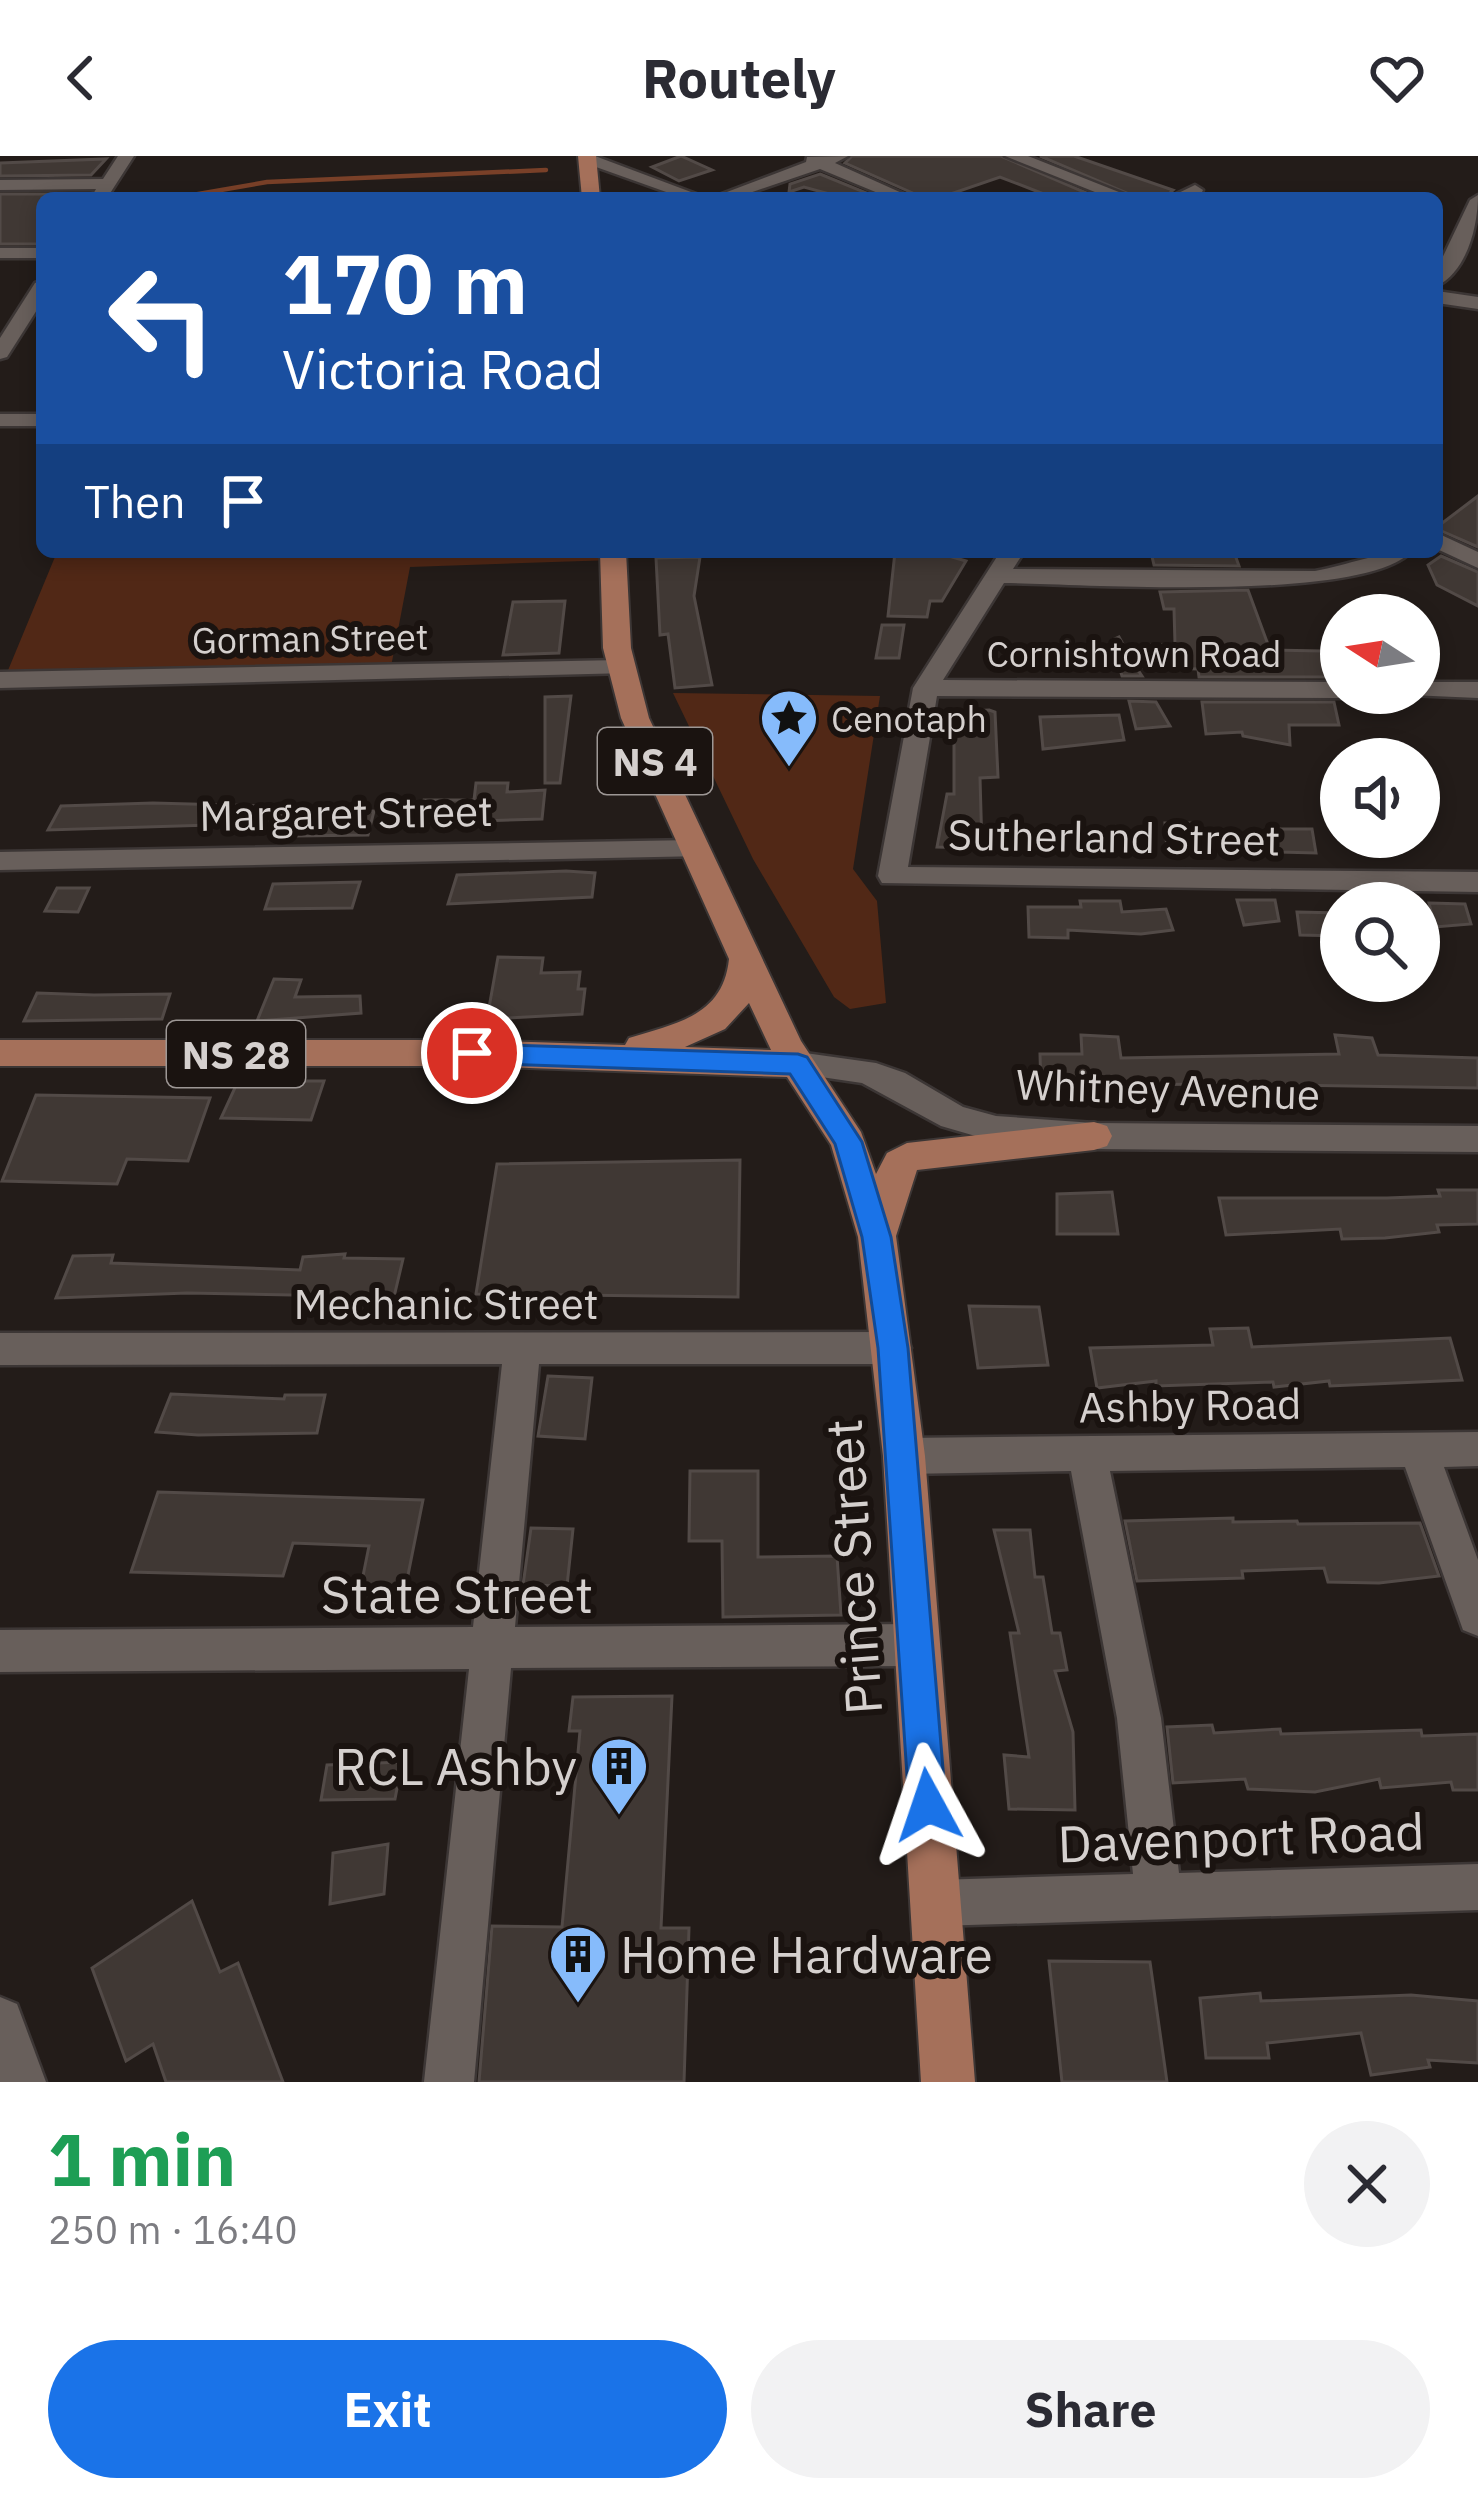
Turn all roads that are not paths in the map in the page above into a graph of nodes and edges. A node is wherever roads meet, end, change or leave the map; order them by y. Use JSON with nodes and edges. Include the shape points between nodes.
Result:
{"nodes":[{"id":1,"x":126,"y":156,"type":"edge"},
{"id":2,"x":840,"y":156,"type":"edge"},
{"id":3,"x":1013,"y":156,"type":"edge"},
{"id":4,"x":588,"y":157,"type":"edge"},
{"id":5,"x":812,"y":159,"type":"edge"},
{"id":6,"x":0,"y":185,"type":"edge"},
{"id":7,"x":1195,"y":190,"type":"dead end"},
{"id":8,"x":104,"y":191,"type":"edge"},
{"id":9,"x":591,"y":192,"type":"edge"},
{"id":10,"x":683,"y":192,"type":"edge"},
{"id":11,"x":733,"y":192,"type":"edge"},
{"id":12,"x":891,"y":192,"type":"edge"},
{"id":13,"x":1110,"y":192,"type":"edge"},
{"id":14,"x":1190,"y":192,"type":"edge"},
{"id":15,"x":1478,"y":200,"type":"edge"},
{"id":16,"x":0,"y":253,"type":"edge"},
{"id":17,"x":36,"y":253,"type":"edge"},
{"id":18,"x":1443,"y":273,"type":"edge"},
{"id":19,"x":36,"y":297,"type":"edge"},
{"id":20,"x":1443,"y":298,"type":"edge"},
{"id":21,"x":1478,"y":303,"type":"edge"},
{"id":22,"x":36,"y":332,"type":"edge"},
{"id":23,"x":13,"y":333,"type":"junction"},
{"id":24,"x":0,"y":352,"type":"edge"},
{"id":25,"x":0,"y":420,"type":"edge"},
{"id":26,"x":36,"y":420,"type":"edge"},
{"id":27,"x":1443,"y":543,"type":"edge"},
{"id":28,"x":613,"y":558,"type":"edge"},
{"id":29,"x":1008,"y":558,"type":"edge"},
{"id":30,"x":1388,"y":558,"type":"edge"},
{"id":31,"x":1478,"y":561,"type":"edge"},
{"id":32,"x":996,"y":576,"type":"junction"},
{"id":33,"x":620,"y":668,"type":"junction"},
{"id":34,"x":0,"y":680,"type":"edge"},
{"id":35,"x":926,"y":688,"type":"junction"},
{"id":36,"x":1320,"y":690,"type":"edge"},
{"id":37,"x":1440,"y":690,"type":"edge"},
{"id":38,"x":1478,"y":690,"type":"edge"},
{"id":39,"x":694,"y":849,"type":"junction"},
{"id":40,"x":0,"y":861,"type":"edge"},
{"id":41,"x":1478,"y":882,"type":"edge"},
{"id":42,"x":746,"y":956,"type":"junction"},
{"id":43,"x":0,"y":1053,"type":"edge"},
{"id":44,"x":584,"y":1057,"type":"junction"},
{"id":45,"x":798,"y":1064,"type":"junction"},
{"id":46,"x":1094,"y":1136,"type":"junction"},
{"id":47,"x":1478,"y":1139,"type":"edge"},
{"id":48,"x":877,"y":1237,"type":"junction"},
{"id":49,"x":522,"y":1348,"type":"junction"},
{"id":50,"x":893,"y":1348,"type":"junction"},
{"id":51,"x":0,"y":1349,"type":"edge"},
{"id":52,"x":1478,"y":1449,"type":"edge"},
{"id":53,"x":1418,"y":1450,"type":"junction"},
{"id":54,"x":1087,"y":1454,"type":"junction"},
{"id":55,"x":904,"y":1456,"type":"junction"},
{"id":56,"x":1478,"y":1616,"type":"edge"},
{"id":57,"x":914,"y":1645,"type":"junction"},
{"id":58,"x":492,"y":1648,"type":"junction"},
{"id":59,"x":0,"y":1651,"type":"edge"},
{"id":60,"x":1478,"y":1887,"type":"edge"},
{"id":61,"x":1159,"y":1898,"type":"junction"},
{"id":62,"x":935,"y":1904,"type":"junction"},
{"id":63,"x":0,"y":2021,"type":"edge"},
{"id":64,"x":21,"y":2082,"type":"edge"},
{"id":65,"x":448,"y":2082,"type":"edge"},
{"id":66,"x":948,"y":2082,"type":"edge"}],
"edges":[{"from":1,"to":8,"type":"street"},
{"from":2,"to":5,"type":"street"},
{"from":3,"to":13,"type":"street"},
{"from":4,"to":9,"type":"main road"},
{"from":4,"to":10,"type":"street"},
{"from":5,"to":11,"type":"street"},
{"from":5,"to":12,"type":"street"},
{"from":6,"to":8,"type":"street"},
{"from":7,"to":14,"type":"street"},
{"from":15,"to":18,"type":"street"},
{"from":16,"to":17,"type":"street"},
{"from":19,"to":23,"type":"street"},
{"from":20,"to":21,"type":"street"},
{"from":22,"to":23,"type":"street"},
{"from":23,"to":24,"type":"street"},
{"from":25,"to":26,"type":"street"},
{"from":27,"to":31,"type":"street"},
{"from":28,"to":33,"type":"main road","number":"NS 4"},
{"from":29,"to":32,"type":"street"},
{"from":30,"to":32,"type":"street","via":[[1315,578]]},
{"from":32,"to":35,"type":"street"},
{"from":33,"to":34,"type":"street","name":"Gorman Street"},
{"from":33,"to":39,"type":"main road","number":"NS 4"},
{"from":35,"to":36,"type":"street","name":"Cornishtown Road"},
{"from":35,"to":41,"type":"street","name":"Sutherland Street","via":[[892,877]]},
{"from":37,"to":38,"type":"street"},
{"from":39,"to":40,"type":"street","name":"Margaret Street"},
{"from":39,"to":42,"type":"main road","number":"NS 4"},
{"from":42,"to":44,"type":"main road","via":[[742,990],[717,1021]]},
{"from":42,"to":45,"type":"main road","number":"NS 4"},
{"from":43,"to":44,"type":"main road","number":"NS 28"},
{"from":44,"to":45,"type":"main road","number":"NS 28"},
{"from":45,"to":46,"type":"street","name":"Whitney Avenue","via":[[865,1070],[953,1117],[996,1130]]},
{"from":45,"to":48,"type":"main road","name":"Prince Street","number":"NS 4","via":[[848,1142]]},
{"from":46,"to":47,"type":"street","name":"Whitney Avenue"},
{"from":46,"to":48,"type":"main road","via":[[907,1157],[894,1171]]},
{"from":48,"to":50,"type":"main road","name":"Prince Street","number":"NS 4"},
{"from":49,"to":50,"type":"street","name":"Mechanic Street"},
{"from":49,"to":51,"type":"street","name":"Mechanic Street"},
{"from":49,"to":58,"type":"street"},
{"from":50,"to":55,"type":"main road","name":"Prince Street","number":"NS 4"},
{"from":52,"to":53,"type":"street","name":"Ashby Road"},
{"from":53,"to":54,"type":"street","name":"Ashby Road"},
{"from":53,"to":56,"type":"street"},
{"from":54,"to":55,"type":"street","name":"Ashby Road"},
{"from":54,"to":61,"type":"street","via":[[1139,1718]]},
{"from":55,"to":57,"type":"main road","name":"Prince Street","number":"NS 4"},
{"from":57,"to":58,"type":"street","name":"State Street"},
{"from":57,"to":62,"type":"main road","name":"Prince Street","number":"NS 4"},
{"from":58,"to":59,"type":"street","name":"State Street"},
{"from":58,"to":65,"type":"street"},
{"from":60,"to":61,"type":"street","name":"Davenport Road"},
{"from":61,"to":62,"type":"street","name":"Davenport Road"},
{"from":62,"to":66,"type":"main road","name":"Prince Street","number":"NS 4"},
{"from":63,"to":64,"type":"street"}]}
